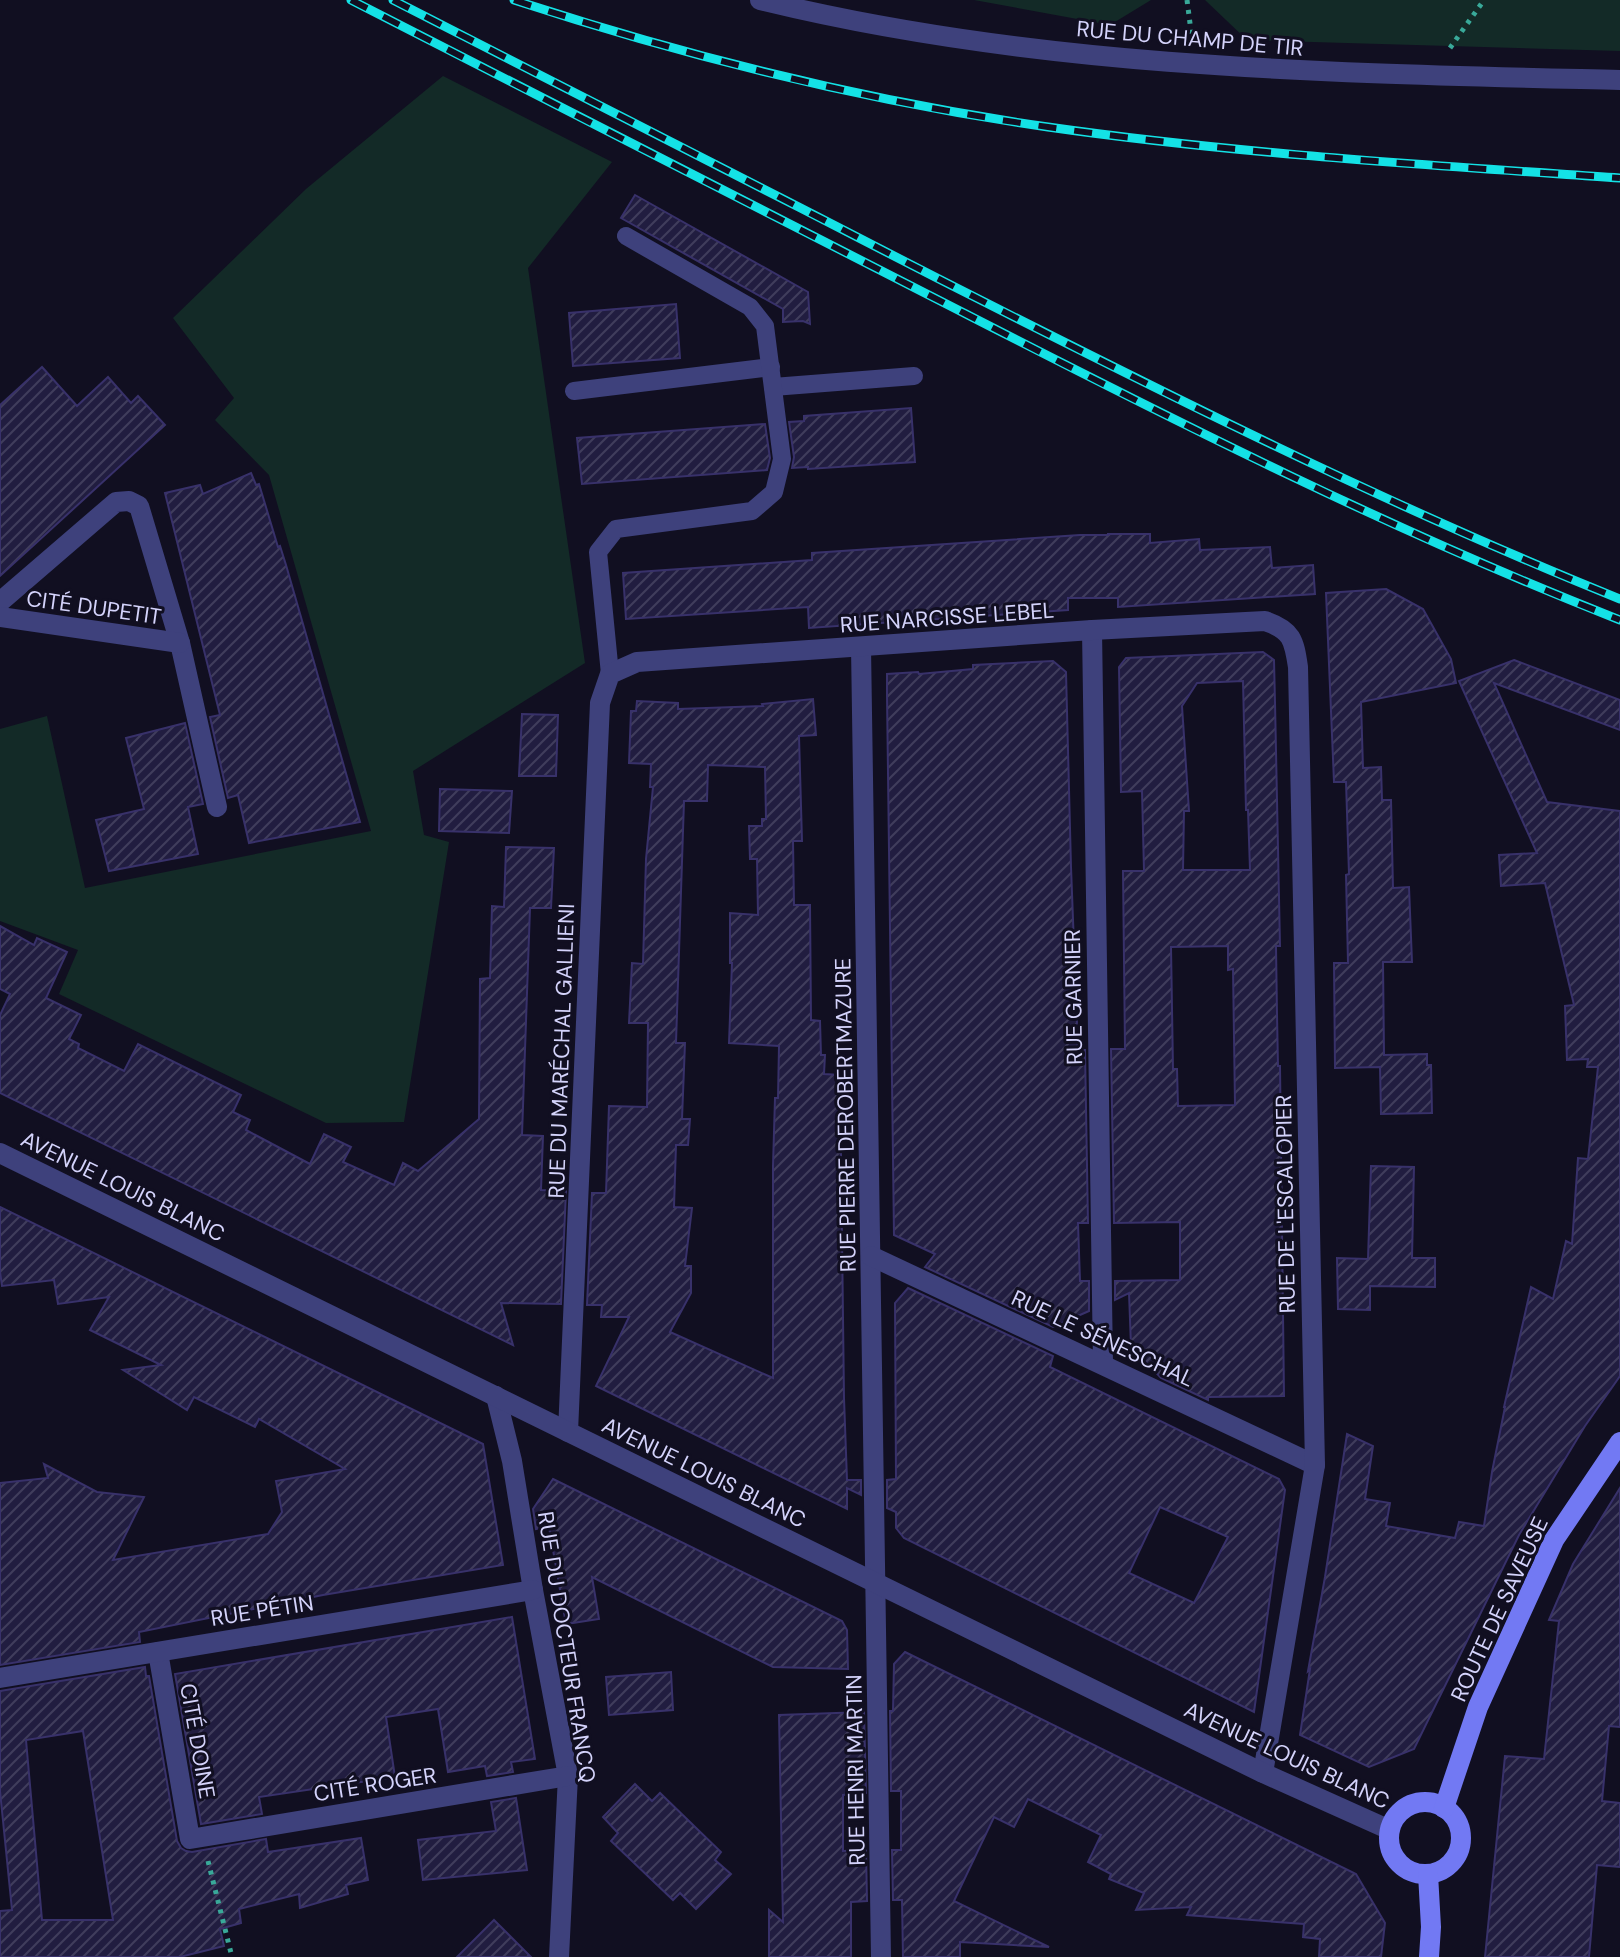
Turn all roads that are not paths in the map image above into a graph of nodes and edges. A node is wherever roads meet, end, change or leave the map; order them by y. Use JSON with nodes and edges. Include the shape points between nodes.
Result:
{"nodes":[{"id":1,"x":760,"y":0,"type":"edge"},
{"id":2,"x":1620,"y":80,"type":"edge"},
{"id":3,"x":626,"y":236,"type":"dead end"},
{"id":4,"x":771,"y":367,"type":"junction"},
{"id":5,"x":914,"y":376,"type":"dead end"},
{"id":6,"x":773,"y":387,"type":"junction"},
{"id":7,"x":574,"y":391,"type":"dead end"},
{"id":8,"x":0,"y":602,"type":"edge"},
{"id":9,"x":0,"y":617,"type":"edge"},
{"id":10,"x":1092,"y":630,"type":"junction"},
{"id":11,"x":1287,"y":633,"type":"joint"},
{"id":12,"x":180,"y":643,"type":"junction"},
{"id":13,"x":861,"y":647,"type":"junction"},
{"id":14,"x":610,"y":674,"type":"junction"},
{"id":15,"x":217,"y":807,"type":"dead end"},
{"id":16,"x":0,"y":1153,"type":"edge"},
{"id":17,"x":871,"y":1256,"type":"junction"},
{"id":18,"x":1103,"y":1364,"type":"junction"},
{"id":19,"x":496,"y":1396,"type":"junction"},
{"id":20,"x":568,"y":1432,"type":"junction"},
{"id":21,"x":1620,"y":1442,"type":"edge"},
{"id":22,"x":1315,"y":1465,"type":"junction"},
{"id":23,"x":877,"y":1583,"type":"junction"},
{"id":24,"x":533,"y":1590,"type":"junction"},
{"id":25,"x":158,"y":1652,"type":"junction"},
{"id":26,"x":0,"y":1678,"type":"edge"},
{"id":27,"x":1263,"y":1773,"type":"junction"},
{"id":28,"x":568,"y":1776,"type":"junction"},
{"id":29,"x":1444,"y":1808,"type":"junction"},
{"id":30,"x":1390,"y":1830,"type":"junction"},
{"id":31,"x":196,"y":1838,"type":"joint"},
{"id":32,"x":1428,"y":1874,"type":"junction"},
{"id":33,"x":559,"y":1957,"type":"edge"},
{"id":34,"x":881,"y":1957,"type":"edge"},
{"id":35,"x":1429,"y":1957,"type":"edge"}],
"edges":[{"from":1,"to":2,"type":"street","name":"RUE DU CHAMP DE TIR","via":[[994,44],[1196,64]]},
{"from":3,"to":4,"type":"lane","via":[[750,307],[765,326]]},
{"from":4,"to":6,"type":"lane"},
{"from":4,"to":7,"type":"lane"},
{"from":5,"to":6,"type":"lane"},
{"from":6,"to":14,"type":"lane","via":[[782,459],[774,492],[752,511],[616,529],[598,552]]},
{"from":8,"to":12,"type":"street","name":"CITÉ DUPETIT","via":[[116,502],[129,501],[139,506]]},
{"from":9,"to":12,"type":"street","name":"CITÉ DUPETIT"},
{"from":10,"to":11,"type":"street","name":"RUE NARCISSE LEBEL","via":[[1265,621]]},
{"from":10,"to":13,"type":"street","name":"RUE NARCISSE LEBEL"},
{"from":10,"to":18,"type":"street","name":"RUE GARNIER"},
{"from":11,"to":22,"type":"street","name":"RUE DE L'ESCALOPIER","via":[[1295,644],[1298,667]]},
{"from":12,"to":15,"type":"street","name":"CITÉ DUPETIT"},
{"from":13,"to":14,"type":"street","name":"RUE NARCISSE LEBEL","via":[[637,662]]},
{"from":13,"to":17,"type":"street","name":"RUE PIERRE DEROBERTMAZURE"},
{"from":14,"to":20,"type":"street","name":"RUE DU MARÉCHAL GALLIENI","via":[[600,703]]},
{"from":16,"to":19,"type":"street","name":"AVENUE LOUIS BLANC"},
{"from":17,"to":18,"type":"street","name":"RUE LE SÉNESCHAL"},
{"from":17,"to":23,"type":"street","name":"RUE PIERRE DEROBERTMAZURE"},
{"from":18,"to":22,"type":"street","name":"RUE LE SÉNESCHAL"},
{"from":19,"to":20,"type":"street","name":"AVENUE LOUIS BLANC"},
{"from":19,"to":24,"type":"street","name":"RUE DU DOCTEUR FRANCQ"},
{"from":20,"to":23,"type":"street","name":"AVENUE LOUIS BLANC"},
{"from":21,"to":29,"type":"main road","name":"ROUTE DE SAVEUSE","via":[[1554,1540],[1478,1707]]},
{"from":22,"to":27,"type":"street","name":"RUE DE L'ESCALOPIER"},
{"from":23,"to":27,"type":"street","name":"AVENUE LOUIS BLANC"},
{"from":23,"to":34,"type":"street","name":"RUE HENRI MARTIN"},
{"from":24,"to":25,"type":"street","name":"RUE PÉTIN"},
{"from":24,"to":28,"type":"street","name":"RUE DU DOCTEUR FRANCQ"},
{"from":25,"to":26,"type":"street","name":"RUE PÉTIN"},
{"from":25,"to":31,"type":"street","name":"CITÉ DOINE"},
{"from":27,"to":30,"type":"street","name":"AVENUE LOUIS BLANC"},
{"from":28,"to":31,"type":"street","name":"CITÉ ROGER"},
{"from":28,"to":33,"type":"street","name":"RUE DU DOCTEUR FRANCQ"},
{"from":29,"to":30,"type":"main road","via":[[1417,1803],[1404,1809]]},
{"from":29,"to":32,"type":"main road","via":[[1458,1825],[1459,1851],[1440,1871]]},
{"from":30,"to":32,"type":"main road","via":[[1391,1850],[1400,1865]]},
{"from":32,"to":35,"type":"main road"}]}
